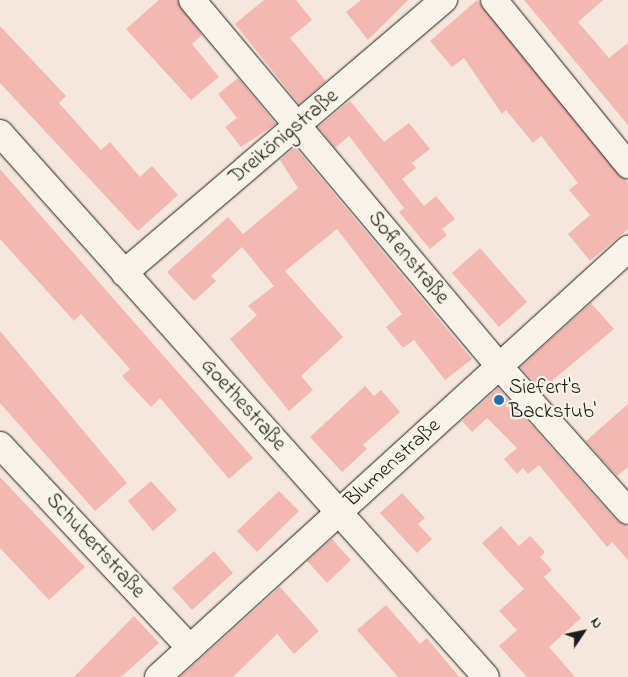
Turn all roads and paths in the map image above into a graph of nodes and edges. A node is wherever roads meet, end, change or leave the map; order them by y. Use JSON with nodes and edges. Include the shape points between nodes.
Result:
{"nodes":[{"id":1,"x":192,"y":0,"type":"edge"},
{"id":2,"x":444,"y":0,"type":"edge"},
{"id":3,"x":494,"y":0,"type":"edge"},
{"id":4,"x":297,"y":127,"type":"junction"},
{"id":5,"x":0,"y":133,"type":"edge"},
{"id":6,"x":628,"y":165,"type":"edge"},
{"id":7,"x":628,"y":249,"type":"edge"},
{"id":8,"x":124,"y":273,"type":"junction"},
{"id":9,"x":499,"y":366,"type":"junction"},
{"id":10,"x":0,"y":445,"type":"edge"},
{"id":11,"x":628,"y":511,"type":"edge"},
{"id":12,"x":339,"y":512,"type":"junction"},
{"id":13,"x":190,"y":648,"type":"junction"},
{"id":14,"x":158,"y":677,"type":"edge"},
{"id":15,"x":486,"y":677,"type":"edge"}],
"edges":[{"from":1,"to":4,"type":"street","name":"Sofienstraße"},
{"from":2,"to":4,"type":"street","name":"Dreikönigstraße"},
{"from":3,"to":6,"type":"street"},
{"from":4,"to":8,"type":"street","name":"Dreikönigstraße"},
{"from":4,"to":9,"type":"street","name":"Sofienstraße"},
{"from":5,"to":8,"type":"street","name":"Goethestraße"},
{"from":7,"to":9,"type":"street","name":"Blumenstraße"},
{"from":8,"to":12,"type":"street","name":"Goethestraße"},
{"from":9,"to":11,"type":"street","name":"Sofienstraße"},
{"from":9,"to":12,"type":"street","name":"Blumenstraße"},
{"from":10,"to":13,"type":"street","name":"Schubertstraße"},
{"from":12,"to":13,"type":"street","name":"Blumenstraße"},
{"from":12,"to":15,"type":"street","name":"Goethestraße"},
{"from":13,"to":14,"type":"street","name":"Blumenstraße"}]}
